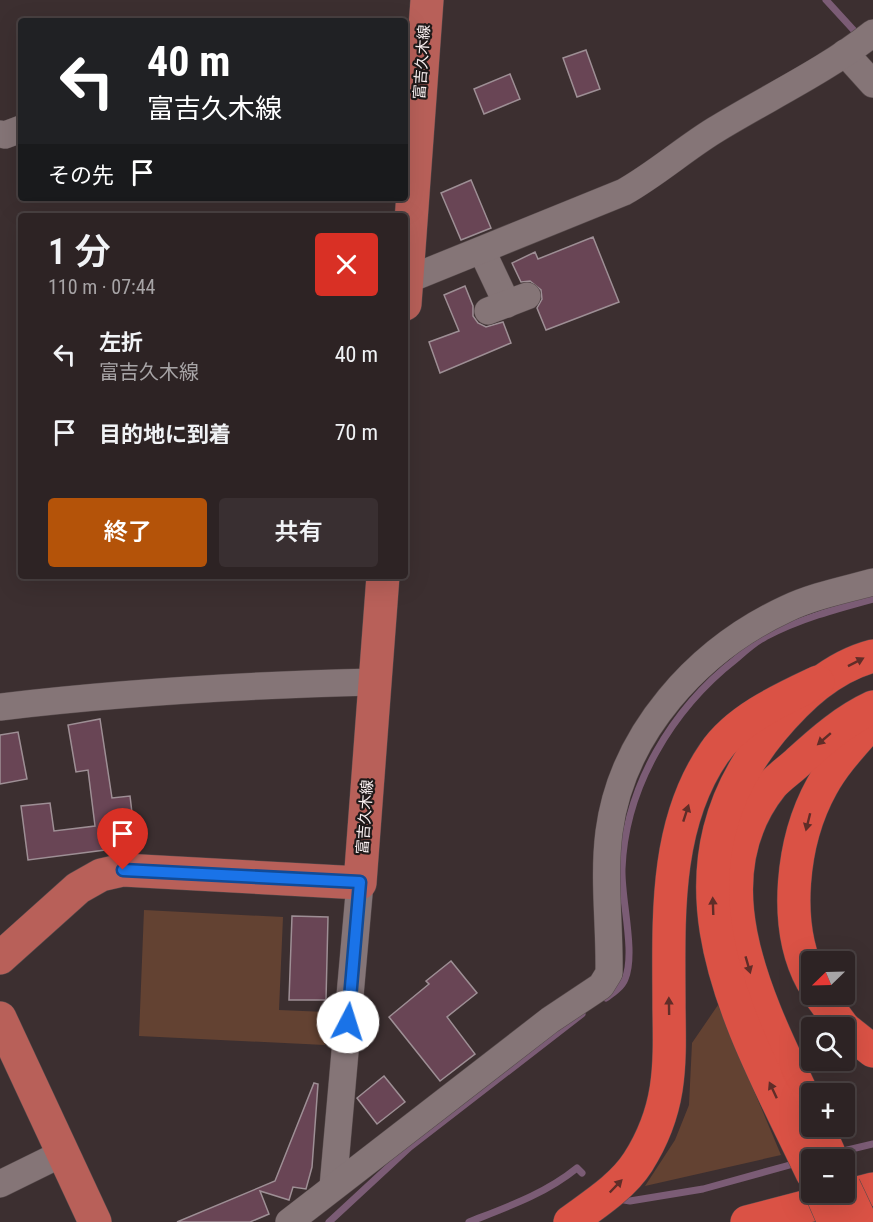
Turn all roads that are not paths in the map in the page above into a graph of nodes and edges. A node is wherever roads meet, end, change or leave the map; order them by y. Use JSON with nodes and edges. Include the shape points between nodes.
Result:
{"nodes":[{"id":1,"x":427,"y":0,"type":"edge"},
{"id":2,"x":861,"y":42,"type":"edge"},
{"id":3,"x":873,"y":84,"type":"edge"},
{"id":4,"x":18,"y":130,"type":"edge"},
{"id":5,"x":0,"y":134,"type":"edge"},
{"id":6,"x":482,"y":251,"type":"junction"},
{"id":7,"x":408,"y":264,"type":"edge"},
{"id":8,"x":408,"y":291,"type":"edge"},
{"id":9,"x":508,"y":304,"type":"dead end"},
{"id":10,"x":383,"y":579,"type":"edge"},
{"id":11,"x":873,"y":582,"type":"edge"},
{"id":12,"x":873,"y":656,"type":"edge"},
{"id":13,"x":375,"y":682,"type":"junction"},
{"id":14,"x":819,"y":682,"type":"junction"},
{"id":15,"x":0,"y":707,"type":"edge"},
{"id":16,"x":873,"y":707,"type":"edge"},
{"id":17,"x":873,"y":721,"type":"edge"},
{"id":18,"x":360,"y":882,"type":"junction"},
{"id":19,"x":802,"y":951,"type":"edge"},
{"id":20,"x":0,"y":958,"type":"edge"},
{"id":21,"x":0,"y":1018,"type":"edge"},
{"id":22,"x":855,"y":1037,"type":"edge"},
{"id":23,"x":873,"y":1051,"type":"edge"},
{"id":24,"x":801,"y":1100,"type":"edge"},
{"id":25,"x":801,"y":1113,"type":"edge"},
{"id":26,"x":63,"y":1153,"type":"junction"},
{"id":27,"x":0,"y":1184,"type":"edge"},
{"id":28,"x":333,"y":1187,"type":"junction"},
{"id":29,"x":873,"y":1189,"type":"edge"},
{"id":30,"x":825,"y":1203,"type":"edge"},
{"id":31,"x":852,"y":1203,"type":"edge"},
{"id":32,"x":95,"y":1222,"type":"edge"},
{"id":33,"x":289,"y":1222,"type":"edge"},
{"id":34,"x":570,"y":1222,"type":"edge"},
{"id":35,"x":747,"y":1222,"type":"edge"},
{"id":36,"x":834,"y":1222,"type":"edge"},
{"id":37,"x":861,"y":1222,"type":"edge"}],
"edges":[{"from":1,"to":7,"type":"main road","name":"富吉久木線"},
{"from":2,"to":3,"type":"street"},
{"from":2,"to":6,"type":"street","via":[[712,132],[650,178]]},
{"from":4,"to":5,"type":"street"},
{"from":6,"to":8,"type":"street"},
{"from":6,"to":9,"type":"street"},
{"from":10,"to":13,"type":"main road","name":"富吉久木線"},
{"from":11,"to":28,"type":"street","via":[[811,599],[765,619],[722,648],[680,686],[641,740],[616,804],[607,854],[609,974],[601,986],[550,1020]]},
{"from":14,"to":12,"type":"highway","one_way":true},
{"from":13,"to":15,"type":"street","via":[[109,694]]},
{"from":13,"to":18,"type":"main road","name":"富吉久木線"},
{"from":25,"to":14,"type":"highway","one_way":true,"via":[[742,1021],[726,978],[715,930],[712,873],[718,837],[743,772],[787,712]]},
{"from":34,"to":14,"type":"highway","one_way":true,"via":[[608,1194],[637,1164],[657,1125],[670,1074],[671,879],[692,795],[715,752],[751,718]]},
{"from":16,"to":24,"type":"highway","one_way":true,"via":[[830,733],[773,785],[754,816],[738,870],[739,933],[748,969]]},
{"from":17,"to":19,"type":"highway","one_way":true,"via":[[838,761],[811,809],[796,874],[794,911]]},
{"from":18,"to":20,"type":"main road","via":[[123,870],[101,875],[78,888]]},
{"from":18,"to":28,"type":"street"},
{"from":21,"to":26,"type":"main road"},
{"from":22,"to":23,"type":"highway"},
{"from":26,"to":27,"type":"street"},
{"from":26,"to":32,"type":"main road"},
{"from":28,"to":33,"type":"street"},
{"from":29,"to":35,"type":"highway"},
{"from":30,"to":36,"type":"highway","bridge":true},
{"from":31,"to":37,"type":"highway","bridge":true}]}
